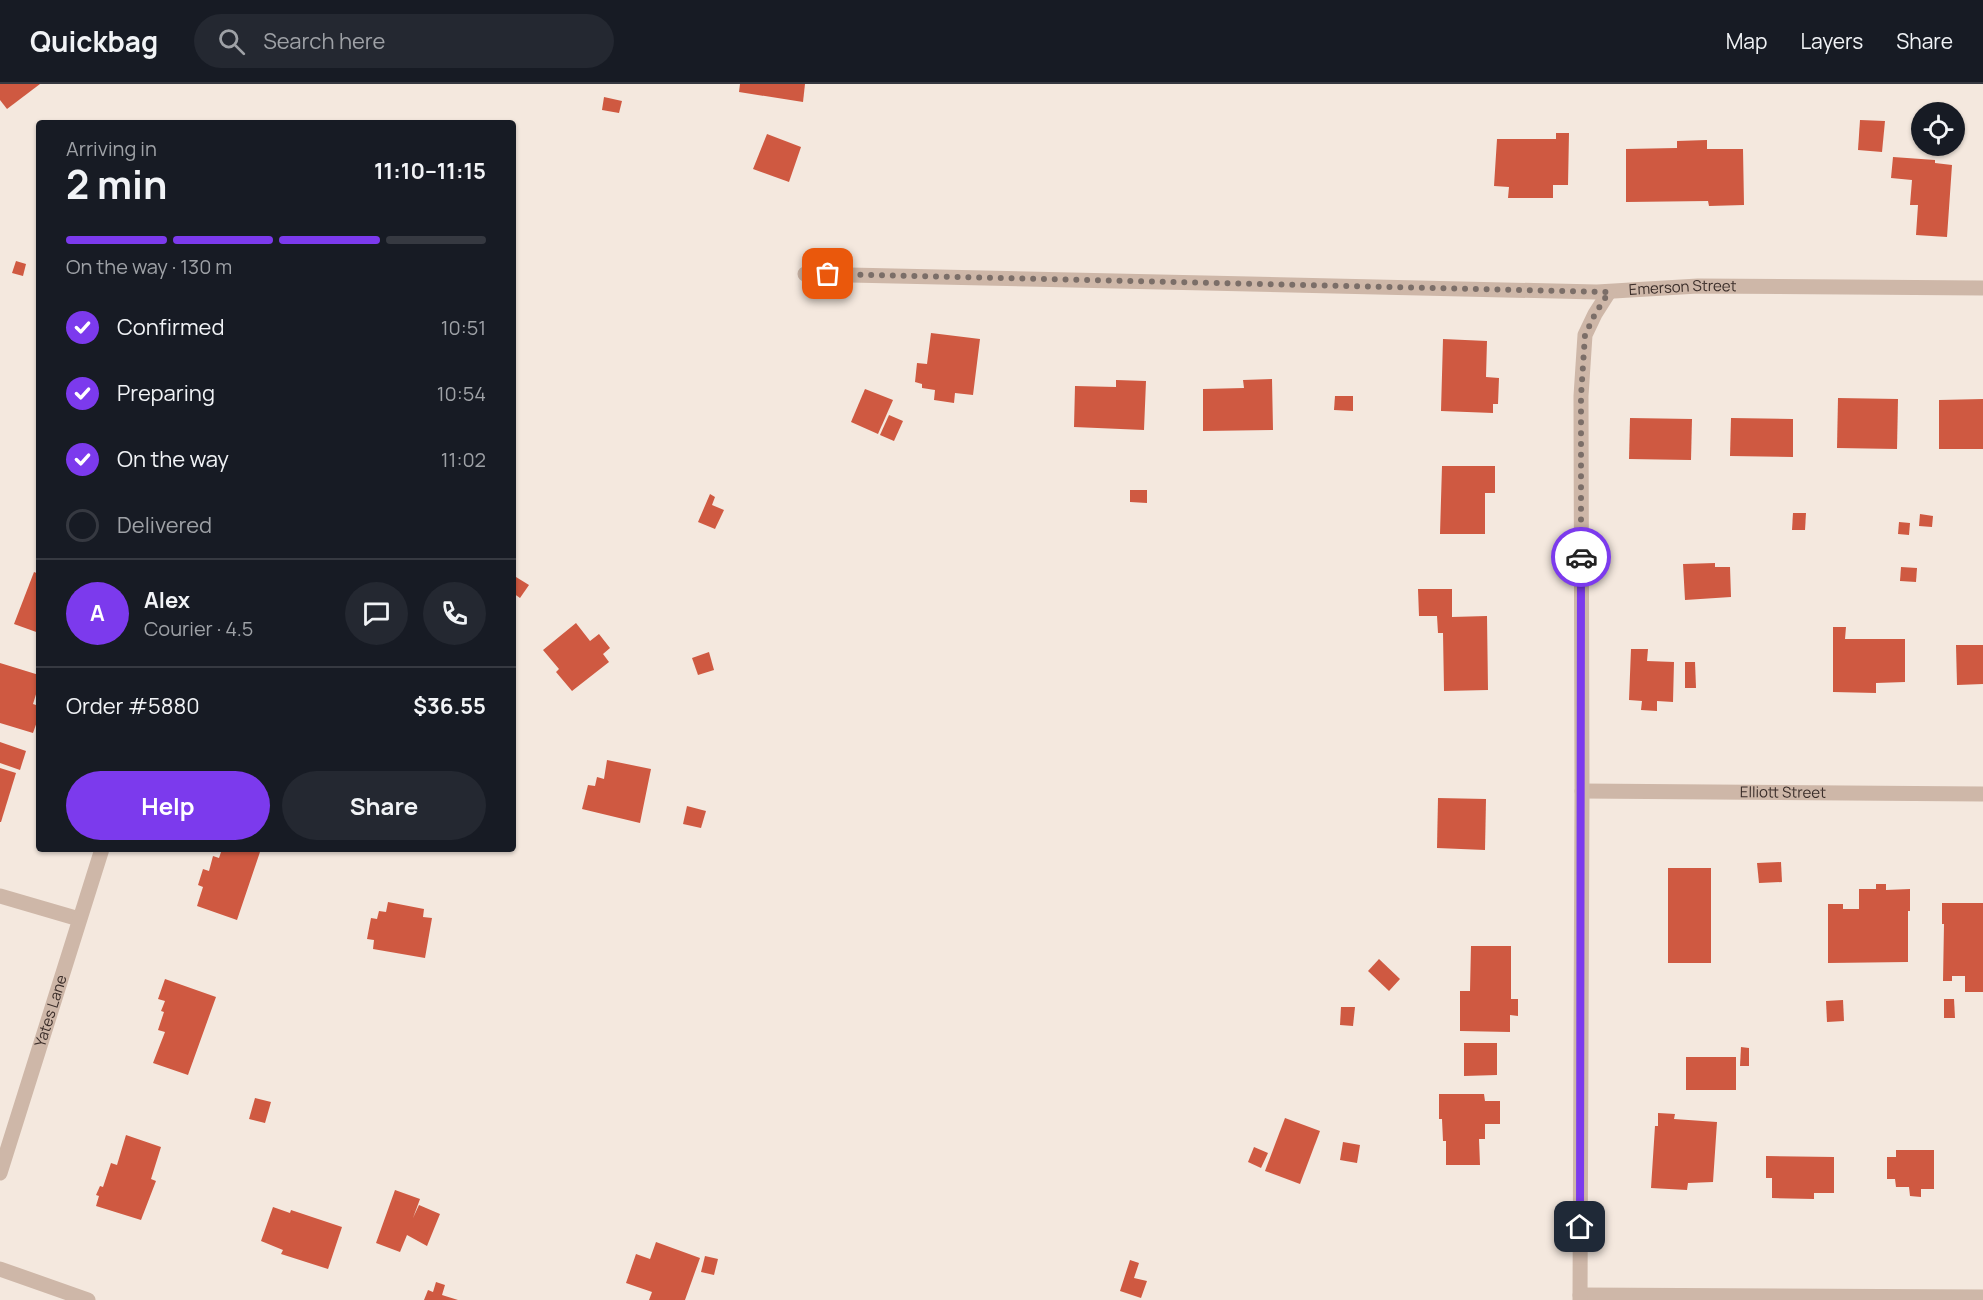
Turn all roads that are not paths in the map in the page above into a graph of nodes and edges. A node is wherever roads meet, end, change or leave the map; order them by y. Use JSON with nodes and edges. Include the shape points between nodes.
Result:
{"nodes":[{"id":1,"x":805,"y":274,"type":"dead end"},
{"id":2,"x":1983,"y":288,"type":"edge"},
{"id":3,"x":1609,"y":292,"type":"junction"},
{"id":4,"x":1582,"y":790,"type":"junction"},
{"id":5,"x":1983,"y":794,"type":"edge"},
{"id":6,"x":101,"y":852,"type":"edge"},
{"id":7,"x":0,"y":896,"type":"edge"},
{"id":8,"x":79,"y":919,"type":"junction"},
{"id":9,"x":0,"y":1173,"type":"edge"},
{"id":10,"x":0,"y":1269,"type":"edge"},
{"id":11,"x":1983,"y":1297,"type":"edge"},
{"id":12,"x":1580,"y":1298,"type":"edge"},
{"id":13,"x":88,"y":1300,"type":"edge"}],
"edges":[{"from":1,"to":3,"type":"street","name":"Emerson Street"},
{"from":2,"to":3,"type":"street","name":"Emerson Street","via":[[1698,286]]},
{"from":3,"to":4,"type":"street","via":[[1585,335],[1581,396]]},
{"from":4,"to":5,"type":"street","name":"Elliott Street"},
{"from":4,"to":12,"type":"street"},
{"from":6,"to":8,"type":"street","name":"Yates Lane"},
{"from":7,"to":8,"type":"street"},
{"from":8,"to":9,"type":"street","name":"Yates Lane"},
{"from":10,"to":13,"type":"street"},
{"from":11,"to":12,"type":"street"}]}
